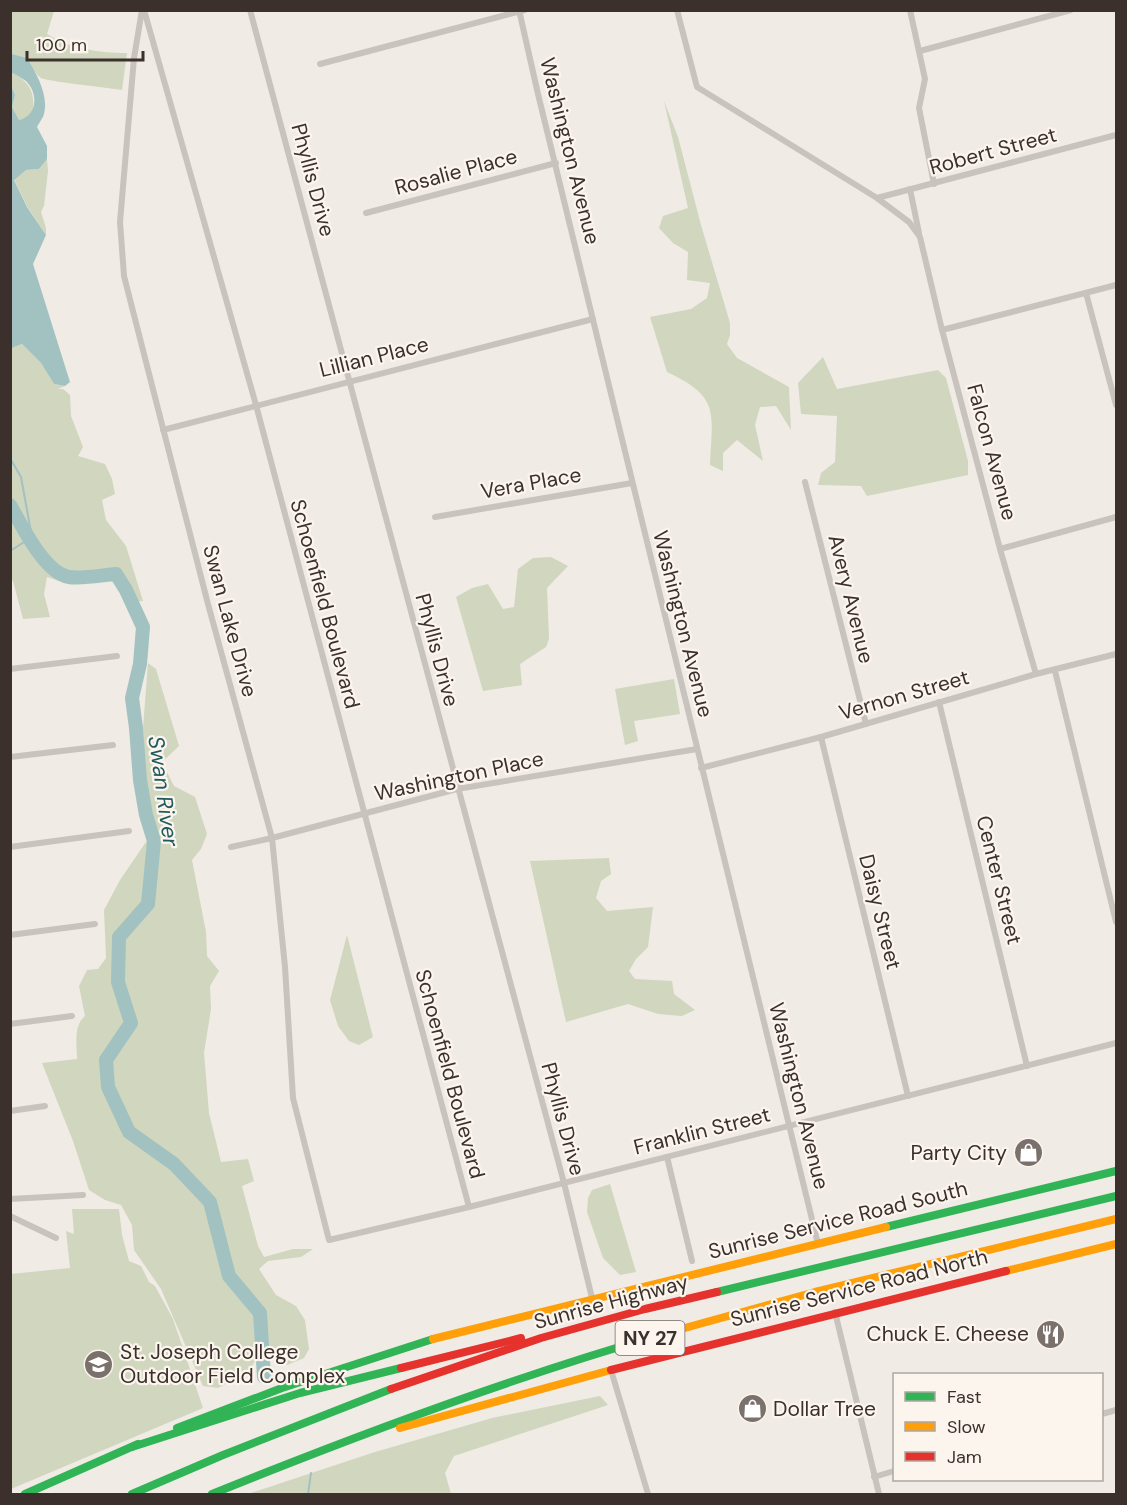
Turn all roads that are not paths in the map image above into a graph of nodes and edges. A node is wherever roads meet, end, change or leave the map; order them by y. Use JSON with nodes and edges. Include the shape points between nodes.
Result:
{"nodes":[{"id":1,"x":143,"y":10,"type":"edge"},
{"id":2,"x":250,"y":10,"type":"edge"},
{"id":3,"x":677,"y":10,"type":"edge"},
{"id":4,"x":910,"y":10,"type":"edge"},
{"id":5,"x":1071,"y":10,"type":"edge"},
{"id":6,"x":521,"y":11,"type":"edge"},
{"id":7,"x":920,"y":51,"type":"junction"},
{"id":8,"x":320,"y":64,"type":"dead end"},
{"id":9,"x":1116,"y":135,"type":"edge"},
{"id":10,"x":556,"y":163,"type":"junction"},
{"id":11,"x":934,"y":184,"type":"junction"},
{"id":12,"x":910,"y":189,"type":"junction"},
{"id":13,"x":878,"y":198,"type":"junction"},
{"id":14,"x":366,"y":213,"type":"dead end"},
{"id":15,"x":920,"y":237,"type":"junction"},
{"id":16,"x":1116,"y":285,"type":"edge"},
{"id":17,"x":1086,"y":293,"type":"junction"},
{"id":18,"x":593,"y":319,"type":"junction"},
{"id":19,"x":942,"y":330,"type":"junction"},
{"id":20,"x":349,"y":380,"type":"junction"},
{"id":21,"x":1116,"y":404,"type":"edge"},
{"id":22,"x":256,"y":405,"type":"junction"},
{"id":23,"x":163,"y":429,"type":"junction"},
{"id":24,"x":805,"y":482,"type":"dead end"},
{"id":25,"x":632,"y":483,"type":"junction"},
{"id":26,"x":435,"y":517,"type":"dead end"},
{"id":27,"x":1116,"y":517,"type":"edge"},
{"id":28,"x":1000,"y":549,"type":"junction"},
{"id":29,"x":1116,"y":654,"type":"edge"},
{"id":30,"x":117,"y":656,"type":"dead end"},
{"id":31,"x":10,"y":669,"type":"edge"},
{"id":32,"x":1055,"y":671,"type":"junction"},
{"id":33,"x":1036,"y":675,"type":"junction"},
{"id":34,"x":939,"y":702,"type":"junction"},
{"id":35,"x":866,"y":724,"type":"junction"},
{"id":36,"x":821,"y":737,"type":"junction"},
{"id":37,"x":113,"y":745,"type":"dead end"},
{"id":38,"x":697,"y":749,"type":"junction"},
{"id":39,"x":10,"y":758,"type":"edge"},
{"id":40,"x":702,"y":768,"type":"junction"},
{"id":41,"x":457,"y":789,"type":"junction"},
{"id":42,"x":363,"y":813,"type":"junction"},
{"id":43,"x":129,"y":831,"type":"dead end"},
{"id":44,"x":272,"y":838,"type":"junction"},
{"id":45,"x":10,"y":847,"type":"edge"},
{"id":46,"x":231,"y":847,"type":"dead end"},
{"id":47,"x":1116,"y":922,"type":"edge"},
{"id":48,"x":95,"y":924,"type":"dead end"},
{"id":49,"x":10,"y":935,"type":"edge"},
{"id":50,"x":72,"y":1016,"type":"dead end"},
{"id":51,"x":10,"y":1024,"type":"edge"},
{"id":52,"x":1116,"y":1042,"type":"edge"},
{"id":53,"x":1027,"y":1066,"type":"junction"},
{"id":54,"x":908,"y":1096,"type":"junction"},
{"id":55,"x":45,"y":1106,"type":"dead end"},
{"id":56,"x":10,"y":1111,"type":"edge"},
{"id":57,"x":790,"y":1126,"type":"junction"},
{"id":58,"x":667,"y":1157,"type":"junction"},
{"id":59,"x":1116,"y":1172,"type":"edge"},
{"id":60,"x":564,"y":1183,"type":"junction"},
{"id":61,"x":83,"y":1195,"type":"dead end"},
{"id":62,"x":1116,"y":1196,"type":"edge"},
{"id":63,"x":10,"y":1199,"type":"edge"},
{"id":64,"x":469,"y":1207,"type":"junction"},
{"id":65,"x":10,"y":1216,"type":"edge"},
{"id":66,"x":1116,"y":1219,"type":"edge"},
{"id":67,"x":56,"y":1238,"type":"dead end"},
{"id":68,"x":329,"y":1240,"type":"joint"},
{"id":69,"x":818,"y":1244,"type":"junction"},
{"id":70,"x":1116,"y":1244,"type":"edge"},
{"id":71,"x":692,"y":1261,"type":"dead end"},
{"id":72,"x":592,"y":1298,"type":"junction"},
{"id":73,"x":835,"y":1312,"type":"junction"},
{"id":74,"x":592,"y":1323,"type":"junction"},
{"id":75,"x":611,"y":1370,"type":"junction"},
{"id":76,"x":347,"y":1441,"type":"junction"},
{"id":77,"x":132,"y":1447,"type":"junction"},
{"id":78,"x":893,"y":1471,"type":"edge"},
{"id":79,"x":874,"y":1477,"type":"junction"},
{"id":80,"x":25,"y":1494,"type":"edge"},
{"id":81,"x":132,"y":1494,"type":"edge"},
{"id":82,"x":212,"y":1494,"type":"edge"},
{"id":83,"x":648,"y":1494,"type":"edge"},
{"id":84,"x":879,"y":1494,"type":"edge"}],
"edges":[{"from":1,"to":22,"type":"street","name":"Schoenfield Boulevard"},
{"from":1,"to":23,"type":"street","name":"Swan Lake Drive","via":[[134,58],[120,222],[121,253]]},
{"from":2,"to":20,"type":"street","name":"Phyllis Drive"},
{"from":3,"to":13,"type":"street","name":"Falcon Avenue","via":[[697,87]]},
{"from":4,"to":7,"type":"street"},
{"from":5,"to":7,"type":"street"},
{"from":6,"to":8,"type":"street"},
{"from":6,"to":10,"type":"street","name":"Washington Avenue"},
{"from":7,"to":11,"type":"street","via":[[925,79],[919,108]]},
{"from":9,"to":11,"type":"street","name":"Robert Street"},
{"from":10,"to":14,"type":"street","name":"Rosalie Place"},
{"from":10,"to":18,"type":"street","name":"Washington Avenue"},
{"from":11,"to":12,"type":"street","name":"Robert Street"},
{"from":12,"to":13,"type":"street","name":"Robert Street"},
{"from":12,"to":15,"type":"street","name":"Falcon Avenue"},
{"from":13,"to":15,"type":"street","name":"Falcon Avenue","via":[[909,222]]},
{"from":15,"to":19,"type":"street","name":"Falcon Avenue"},
{"from":16,"to":17,"type":"street"},
{"from":17,"to":19,"type":"street"},
{"from":17,"to":21,"type":"street"},
{"from":18,"to":20,"type":"street","name":"Lillian Place"},
{"from":18,"to":25,"type":"street","name":"Washington Avenue"},
{"from":19,"to":28,"type":"street","name":"Falcon Avenue"},
{"from":20,"to":22,"type":"street","name":"Lillian Place"},
{"from":20,"to":41,"type":"street","name":"Phyllis Drive"},
{"from":22,"to":23,"type":"street","name":"Lillian Place"},
{"from":22,"to":42,"type":"street","name":"Schoenfield Boulevard"},
{"from":23,"to":44,"type":"street","name":"Swan Lake Drive"},
{"from":24,"to":35,"type":"street","name":"Avery Avenue"},
{"from":25,"to":26,"type":"street","name":"Vera Place"},
{"from":25,"to":38,"type":"street","name":"Washington Avenue"},
{"from":27,"to":28,"type":"street"},
{"from":28,"to":33,"type":"street","name":"Falcon Avenue"},
{"from":29,"to":32,"type":"street","name":"Vernon Street"},
{"from":30,"to":31,"type":"street"},
{"from":32,"to":33,"type":"street","name":"Vernon Street"},
{"from":32,"to":47,"type":"street"},
{"from":33,"to":34,"type":"street","name":"Vernon Street"},
{"from":34,"to":35,"type":"street","name":"Vernon Street"},
{"from":34,"to":53,"type":"street","name":"Center Street"},
{"from":35,"to":36,"type":"street","name":"Vernon Street"},
{"from":36,"to":40,"type":"street","name":"Vernon Street"},
{"from":36,"to":54,"type":"street","name":"Daisy Street"},
{"from":37,"to":39,"type":"street"},
{"from":38,"to":40,"type":"street","name":"Washington Avenue"},
{"from":38,"to":41,"type":"street","name":"Washington Place"},
{"from":40,"to":57,"type":"street","name":"Washington Avenue"},
{"from":41,"to":42,"type":"street","name":"Washington Place"},
{"from":41,"to":60,"type":"street","name":"Phyllis Drive"},
{"from":42,"to":44,"type":"street","name":"Washington Place"},
{"from":42,"to":64,"type":"street","name":"Schoenfield Boulevard"},
{"from":43,"to":45,"type":"street"},
{"from":44,"to":46,"type":"street","name":"Washington Place"},
{"from":44,"to":68,"type":"street","name":"Swan Lake Drive","via":[[293,1098]]},
{"from":48,"to":49,"type":"street"},
{"from":50,"to":51,"type":"street"},
{"from":52,"to":53,"type":"street","name":"Franklin Street"},
{"from":53,"to":54,"type":"street","name":"Franklin Street"},
{"from":54,"to":57,"type":"street","name":"Franklin Street"},
{"from":55,"to":56,"type":"street"},
{"from":57,"to":58,"type":"street","name":"Franklin Street"},
{"from":57,"to":69,"type":"street","name":"Washington Avenue"},
{"from":58,"to":60,"type":"street","name":"Franklin Street"},
{"from":58,"to":71,"type":"street"},
{"from":59,"to":69,"type":"main road","name":"Sunrise Service Road South"},
{"from":60,"to":64,"type":"street","name":"Franklin Street"},
{"from":60,"to":72,"type":"street","name":"Phyllis Drive"},
{"from":61,"to":63,"type":"street"},
{"from":62,"to":74,"type":"main road","name":"Sunrise Highway","number":"NY 27"},
{"from":64,"to":68,"type":"street","name":"Franklin Street"},
{"from":65,"to":67,"type":"street"},
{"from":66,"to":76,"type":"main road","name":"Sunrise Highway","number":"NY 27","via":[[682,1328],[489,1389]]},
{"from":69,"to":72,"type":"main road","name":"Sunrise Service Road South"},
{"from":70,"to":73,"type":"main road","name":"Sunrise Service Road North"},
{"from":72,"to":77,"type":"main road","name":"Sunrise Service Road South","via":[[358,1362],[247,1400]]},
{"from":73,"to":75,"type":"main road","name":"Sunrise Service Road North"},
{"from":73,"to":79,"type":"street"},
{"from":74,"to":77,"type":"main road","via":[[318,1388]]},
{"from":74,"to":81,"type":"main road","name":"Sunrise Highway","number":"NY 27","via":[[385,1391]]},
{"from":75,"to":76,"type":"main road","name":"Sunrise Service Road North"},
{"from":75,"to":83,"type":"street"},
{"from":76,"to":82,"type":"main road","name":"Sunrise Highway","number":"NY 27"},
{"from":77,"to":80,"type":"main road","name":"Sunrise Service Road South"},
{"from":78,"to":79,"type":"street"},
{"from":79,"to":84,"type":"street"}]}
